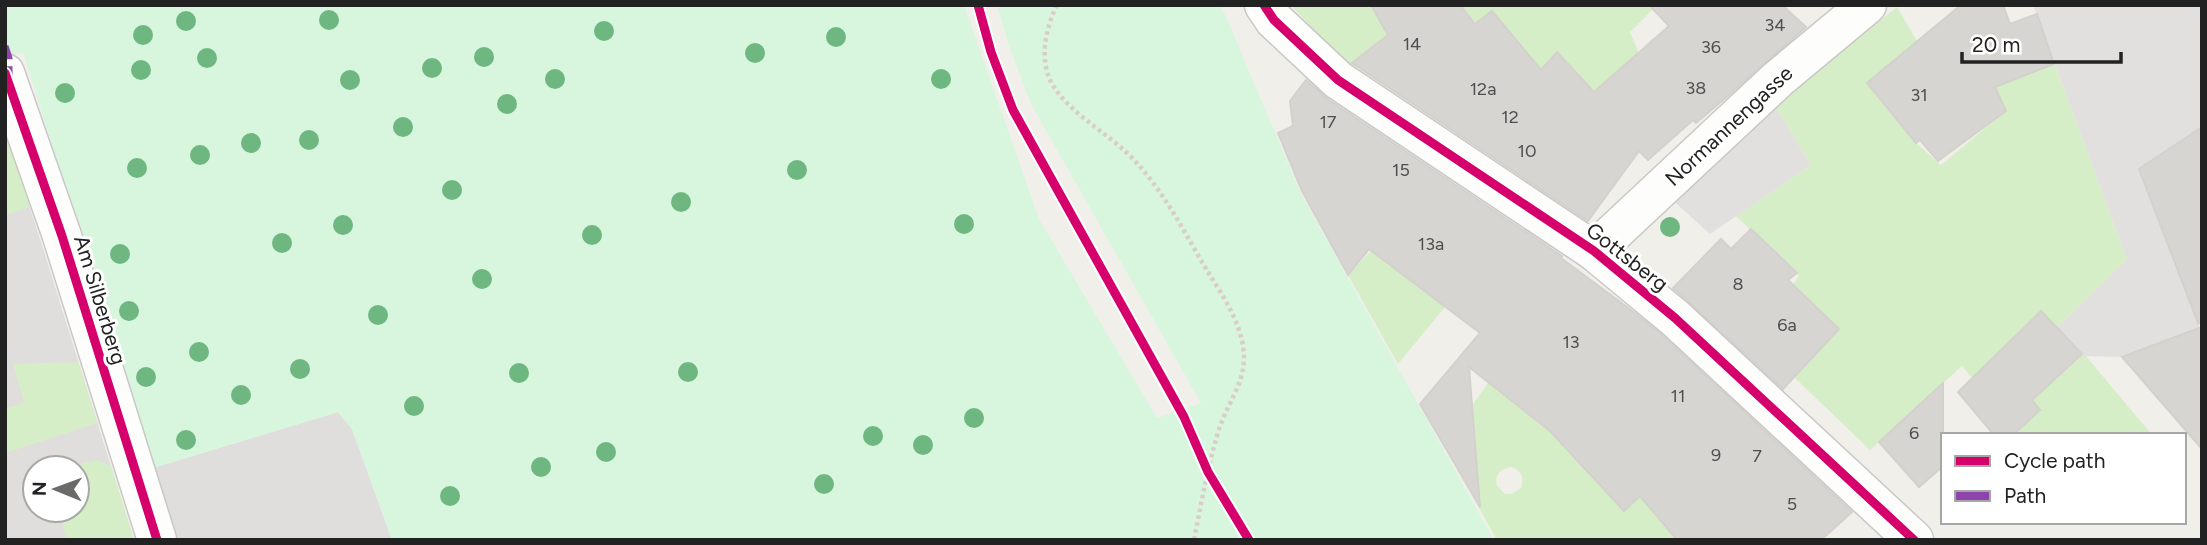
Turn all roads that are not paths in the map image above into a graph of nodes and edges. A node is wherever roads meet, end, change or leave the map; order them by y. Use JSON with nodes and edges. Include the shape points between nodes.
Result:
{"nodes":[{"id":1,"x":1264,"y":5,"type":"edge"},
{"id":2,"x":1867,"y":5,"type":"edge"},
{"id":3,"x":5,"y":73,"type":"edge"},
{"id":4,"x":1594,"y":251,"type":"junction"},
{"id":5,"x":157,"y":540,"type":"edge"},
{"id":6,"x":1914,"y":540,"type":"edge"}],
"edges":[{"from":1,"to":4,"type":"street","name":"Gottsberg","via":[[1338,80]]},
{"from":2,"to":4,"type":"street","name":"Normannengasse","via":[[1778,79]]},
{"from":3,"to":5,"type":"street","name":"Am Silberberg","via":[[62,236]]},
{"from":4,"to":6,"type":"street","name":"Gottsberg","via":[[1675,318]]}]}
